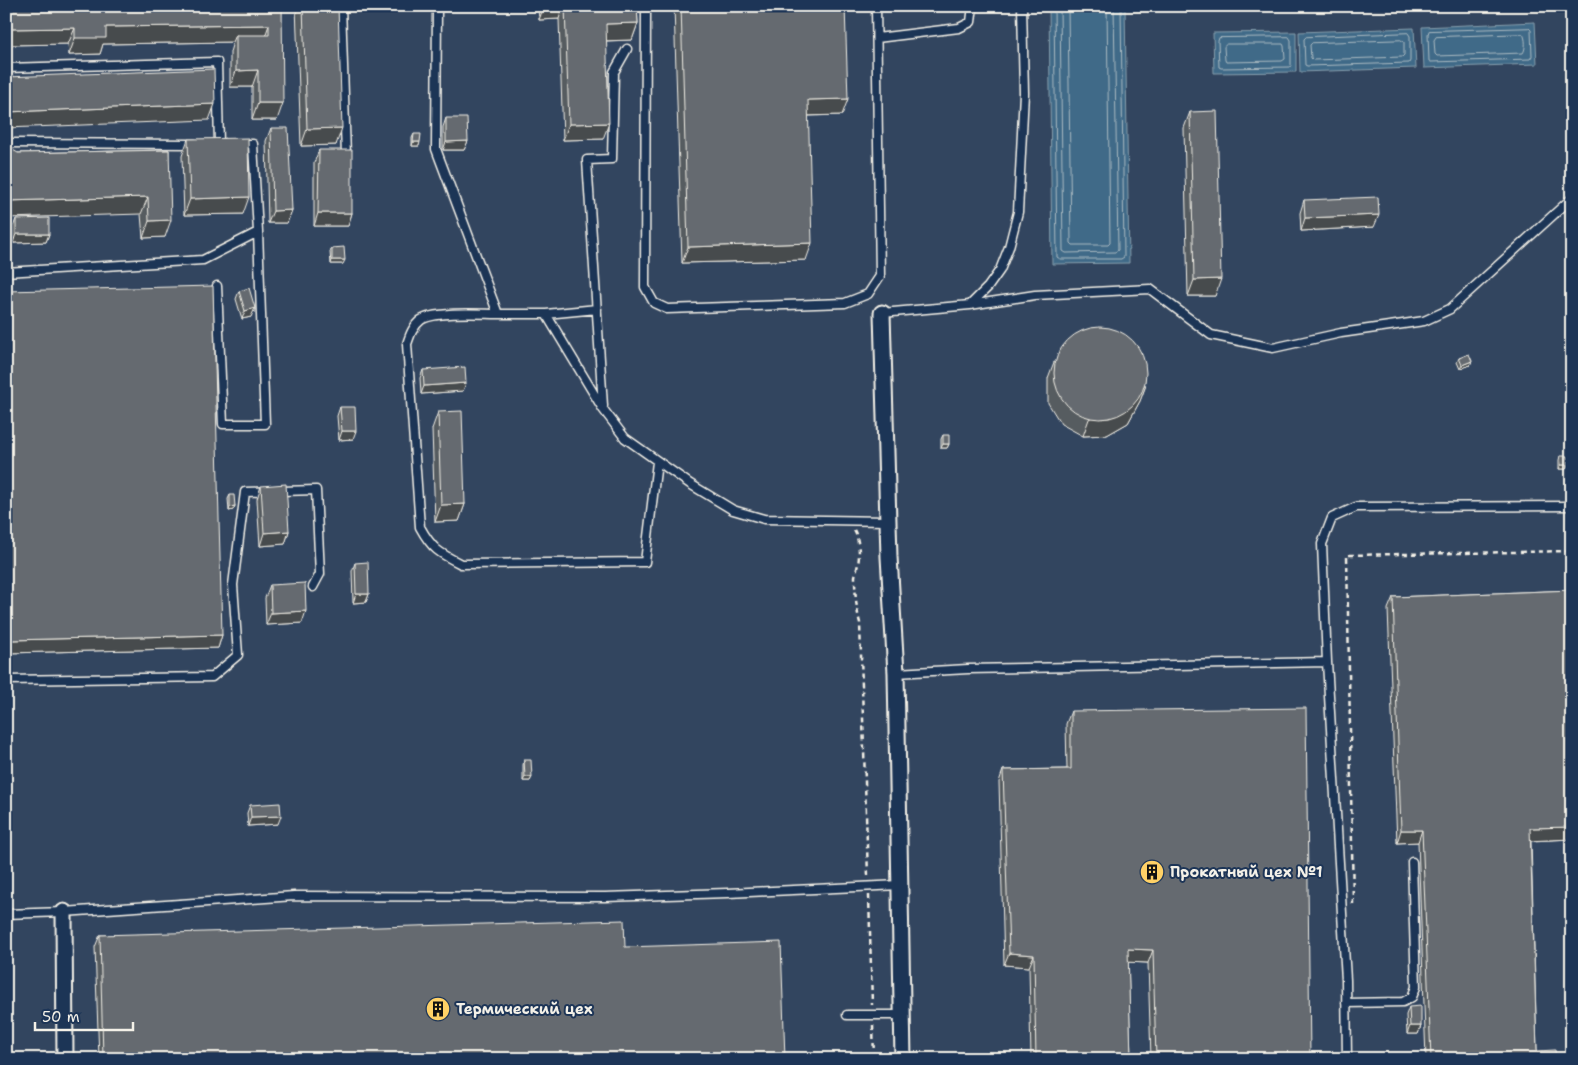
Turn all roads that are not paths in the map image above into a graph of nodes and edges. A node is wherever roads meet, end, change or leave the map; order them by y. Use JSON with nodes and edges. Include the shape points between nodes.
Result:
{"nodes":[{"id":1,"x":341,"y":6,"type":"edge"},
{"id":2,"x":437,"y":6,"type":"edge"},
{"id":3,"x":646,"y":6,"type":"edge"},
{"id":4,"x":876,"y":6,"type":"edge"},
{"id":5,"x":973,"y":6,"type":"edge"},
{"id":6,"x":1022,"y":6,"type":"edge"},
{"id":7,"x":877,"y":38,"type":"junction"},
{"id":8,"x":627,"y":49,"type":"dead end"},
{"id":9,"x":6,"y":68,"type":"edge"},
{"id":10,"x":6,"y":143,"type":"edge"},
{"id":11,"x":200,"y":144,"type":"edge"},
{"id":12,"x":209,"y":144,"type":"edge"},
{"id":13,"x":219,"y":144,"type":"junction"},
{"id":14,"x":337,"y":157,"type":"edge"},
{"id":15,"x":1572,"y":198,"type":"edge"},
{"id":16,"x":258,"y":232,"type":"junction"},
{"id":17,"x":6,"y":272,"type":"edge"},
{"id":18,"x":217,"y":286,"type":"dead end"},
{"id":19,"x":970,"y":305,"type":"junction"},
{"id":20,"x":597,"y":309,"type":"junction"},
{"id":21,"x":882,"y":313,"type":"joint"},
{"id":22,"x":498,"y":314,"type":"junction"},
{"id":23,"x":546,"y":314,"type":"junction"},
{"id":24,"x":603,"y":409,"type":"junction"},
{"id":25,"x":657,"y":462,"type":"junction"},
{"id":26,"x":1572,"y":506,"type":"edge"},
{"id":27,"x":887,"y":521,"type":"junction"},
{"id":28,"x":313,"y":587,"type":"dead end"},
{"id":29,"x":1327,"y":662,"type":"junction"},
{"id":30,"x":896,"y":673,"type":"junction"},
{"id":31,"x":6,"y":680,"type":"edge"},
{"id":32,"x":1412,"y":862,"type":"dead end"},
{"id":33,"x":900,"y":886,"type":"junction"},
{"id":34,"x":64,"y":912,"type":"junction"},
{"id":35,"x":6,"y":914,"type":"edge"},
{"id":36,"x":1346,"y":1003,"type":"junction"},
{"id":37,"x":902,"y":1014,"type":"junction"},
{"id":38,"x":846,"y":1015,"type":"dead end"},
{"id":39,"x":65,"y":1059,"type":"edge"},
{"id":40,"x":902,"y":1059,"type":"edge"},
{"id":41,"x":1347,"y":1059,"type":"edge"}],
"edges":[{"from":1,"to":14,"type":"lane","via":[[346,156]]},
{"from":2,"to":22,"type":"lane","via":[[436,149]]},
{"from":3,"to":7,"type":"lane","via":[[645,287],[654,303],[667,310],[845,304],[868,294],[880,276]]},
{"from":4,"to":7,"type":"lane"},
{"from":5,"to":7,"type":"lane","via":[[971,22],[959,28]]},
{"from":6,"to":19,"type":"lane","via":[[1024,93],[1018,212],[1000,270]]},
{"from":8,"to":20,"type":"lane","via":[[614,72],[612,159],[587,160]]},
{"from":9,"to":13,"type":"lane","via":[[217,62]]},
{"from":10,"to":11,"type":"lane"},
{"from":12,"to":13,"type":"lane"},
{"from":13,"to":16,"type":"lane","via":[[253,144]]},
{"from":15,"to":19,"type":"lane","via":[[1450,309],[1424,322],[1342,333],[1273,348],[1211,335],[1150,289],[1035,295]]},
{"from":16,"to":17,"type":"lane","via":[[203,260]]},
{"from":16,"to":18,"type":"lane","via":[[265,424],[223,424]]},
{"from":19,"to":21,"type":"lane"},
{"from":20,"to":23,"type":"lane"},
{"from":20,"to":24,"type":"lane"},
{"from":21,"to":27,"type":"street"},
{"from":22,"to":23,"type":"lane"},
{"from":22,"to":25,"type":"lane","via":[[431,315],[419,321],[411,332],[408,344],[420,527],[430,544],[461,564],[645,562]]},
{"from":23,"to":24,"type":"lane"},
{"from":24,"to":25,"type":"lane","via":[[625,438]]},
{"from":25,"to":27,"type":"lane","via":[[733,510],[764,519]]},
{"from":26,"to":29,"type":"lane","via":[[1356,507],[1332,518],[1322,544]]},
{"from":27,"to":30,"type":"street"},
{"from":28,"to":31,"type":"lane","via":[[320,574],[316,490],[245,492],[233,585],[238,655],[212,677]]},
{"from":29,"to":30,"type":"lane"},
{"from":29,"to":36,"type":"lane"},
{"from":30,"to":33,"type":"street"},
{"from":32,"to":36,"type":"lane","via":[[1416,986],[1412,997],[1402,1002]]},
{"from":33,"to":34,"type":"lane","via":[[605,897],[294,896]]},
{"from":33,"to":37,"type":"street"},
{"from":34,"to":35,"type":"lane"},
{"from":34,"to":39,"type":"street"},
{"from":36,"to":41,"type":"lane"},
{"from":37,"to":38,"type":"lane"},
{"from":37,"to":40,"type":"street"}]}
